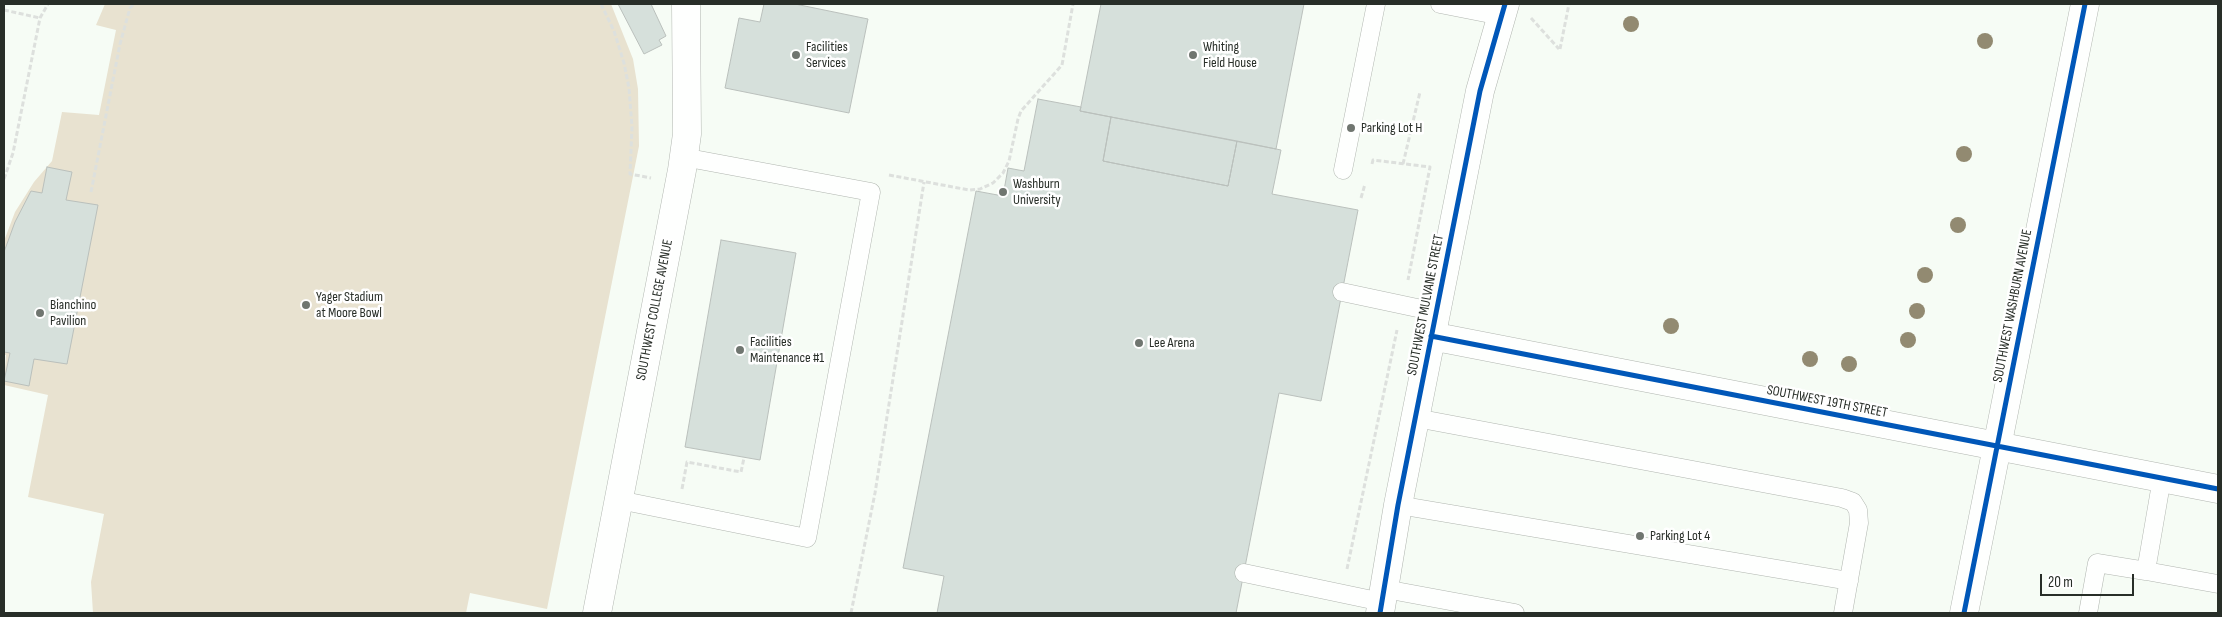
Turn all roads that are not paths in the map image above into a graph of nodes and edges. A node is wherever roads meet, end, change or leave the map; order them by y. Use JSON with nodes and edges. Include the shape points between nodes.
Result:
{"nodes":[{"id":1,"x":686,"y":4,"type":"edge"},
{"id":2,"x":1376,"y":4,"type":"edge"},
{"id":3,"x":1440,"y":4,"type":"edge"},
{"id":4,"x":2084,"y":4,"type":"edge"},
{"id":5,"x":1504,"y":8,"type":"edge"},
{"id":6,"x":683,"y":157,"type":"junction"},
{"id":7,"x":1343,"y":170,"type":"dead end"},
{"id":8,"x":1342,"y":292,"type":"dead end"},
{"id":9,"x":1434,"y":324,"type":"junction"},
{"id":10,"x":1416,"y":418,"type":"junction"},
{"id":11,"x":1997,"y":446,"type":"junction"},
{"id":12,"x":2162,"y":478,"type":"junction"},
{"id":13,"x":2218,"y":489,"type":"edge"},
{"id":14,"x":619,"y":500,"type":"junction"},
{"id":15,"x":1398,"y":505,"type":"junction"},
{"id":16,"x":2146,"y":570,"type":"junction"},
{"id":17,"x":1244,"y":573,"type":"dead end"},
{"id":18,"x":1849,"y":581,"type":"junction"},
{"id":19,"x":2218,"y":584,"type":"edge"},
{"id":20,"x":1382,"y":601,"type":"edge"},
{"id":21,"x":597,"y":613,"type":"edge"},
{"id":22,"x":1515,"y":613,"type":"edge"},
{"id":23,"x":1843,"y":613,"type":"edge"},
{"id":24,"x":1964,"y":613,"type":"edge"},
{"id":25,"x":2088,"y":613,"type":"edge"}],
"edges":[{"from":1,"to":6,"type":"street","name":"SOUTHWEST COLLEGE AVENUE","via":[[687,134]]},
{"from":2,"to":7,"type":"lane"},
{"from":3,"to":5,"type":"lane"},
{"from":4,"to":11,"type":"street","name":"SOUTHWEST WASHBURN AVENUE"},
{"from":5,"to":9,"type":"street","name":"SOUTHWEST MULVANE STREET","via":[[1480,91]]},
{"from":6,"to":14,"type":"street","name":"SOUTHWEST COLLEGE AVENUE"},
{"from":6,"to":14,"type":"lane","via":[[871,192],[807,538]]},
{"from":8,"to":9,"type":"lane","via":[[1403,305]]},
{"from":9,"to":10,"type":"street","name":"SOUTHWEST MULVANE STREET"},
{"from":9,"to":11,"type":"street","name":"SOUTHWEST 19TH STREET"},
{"from":10,"to":15,"type":"street","name":"SOUTHWEST MULVANE STREET"},
{"from":10,"to":18,"type":"lane","via":[[1848,500],[1858,510],[1859,523]]},
{"from":11,"to":12,"type":"street","name":"SOUTHWEST 19TH STREET"},
{"from":11,"to":24,"type":"street","name":"SOUTHWEST WASHBURN AVENUE"},
{"from":12,"to":13,"type":"street","name":"SOUTHWEST 19TH STREET"},
{"from":12,"to":16,"type":"lane"},
{"from":14,"to":21,"type":"street","name":"SOUTHWEST COLLEGE AVENUE"},
{"from":15,"to":18,"type":"lane"},
{"from":15,"to":20,"type":"street","name":"SOUTHWEST MULVANE STREET"},
{"from":16,"to":19,"type":"lane"},
{"from":16,"to":25,"type":"lane","via":[[2097,563]]},
{"from":17,"to":20,"type":"lane"},
{"from":18,"to":23,"type":"lane"},
{"from":20,"to":22,"type":"lane"}]}
